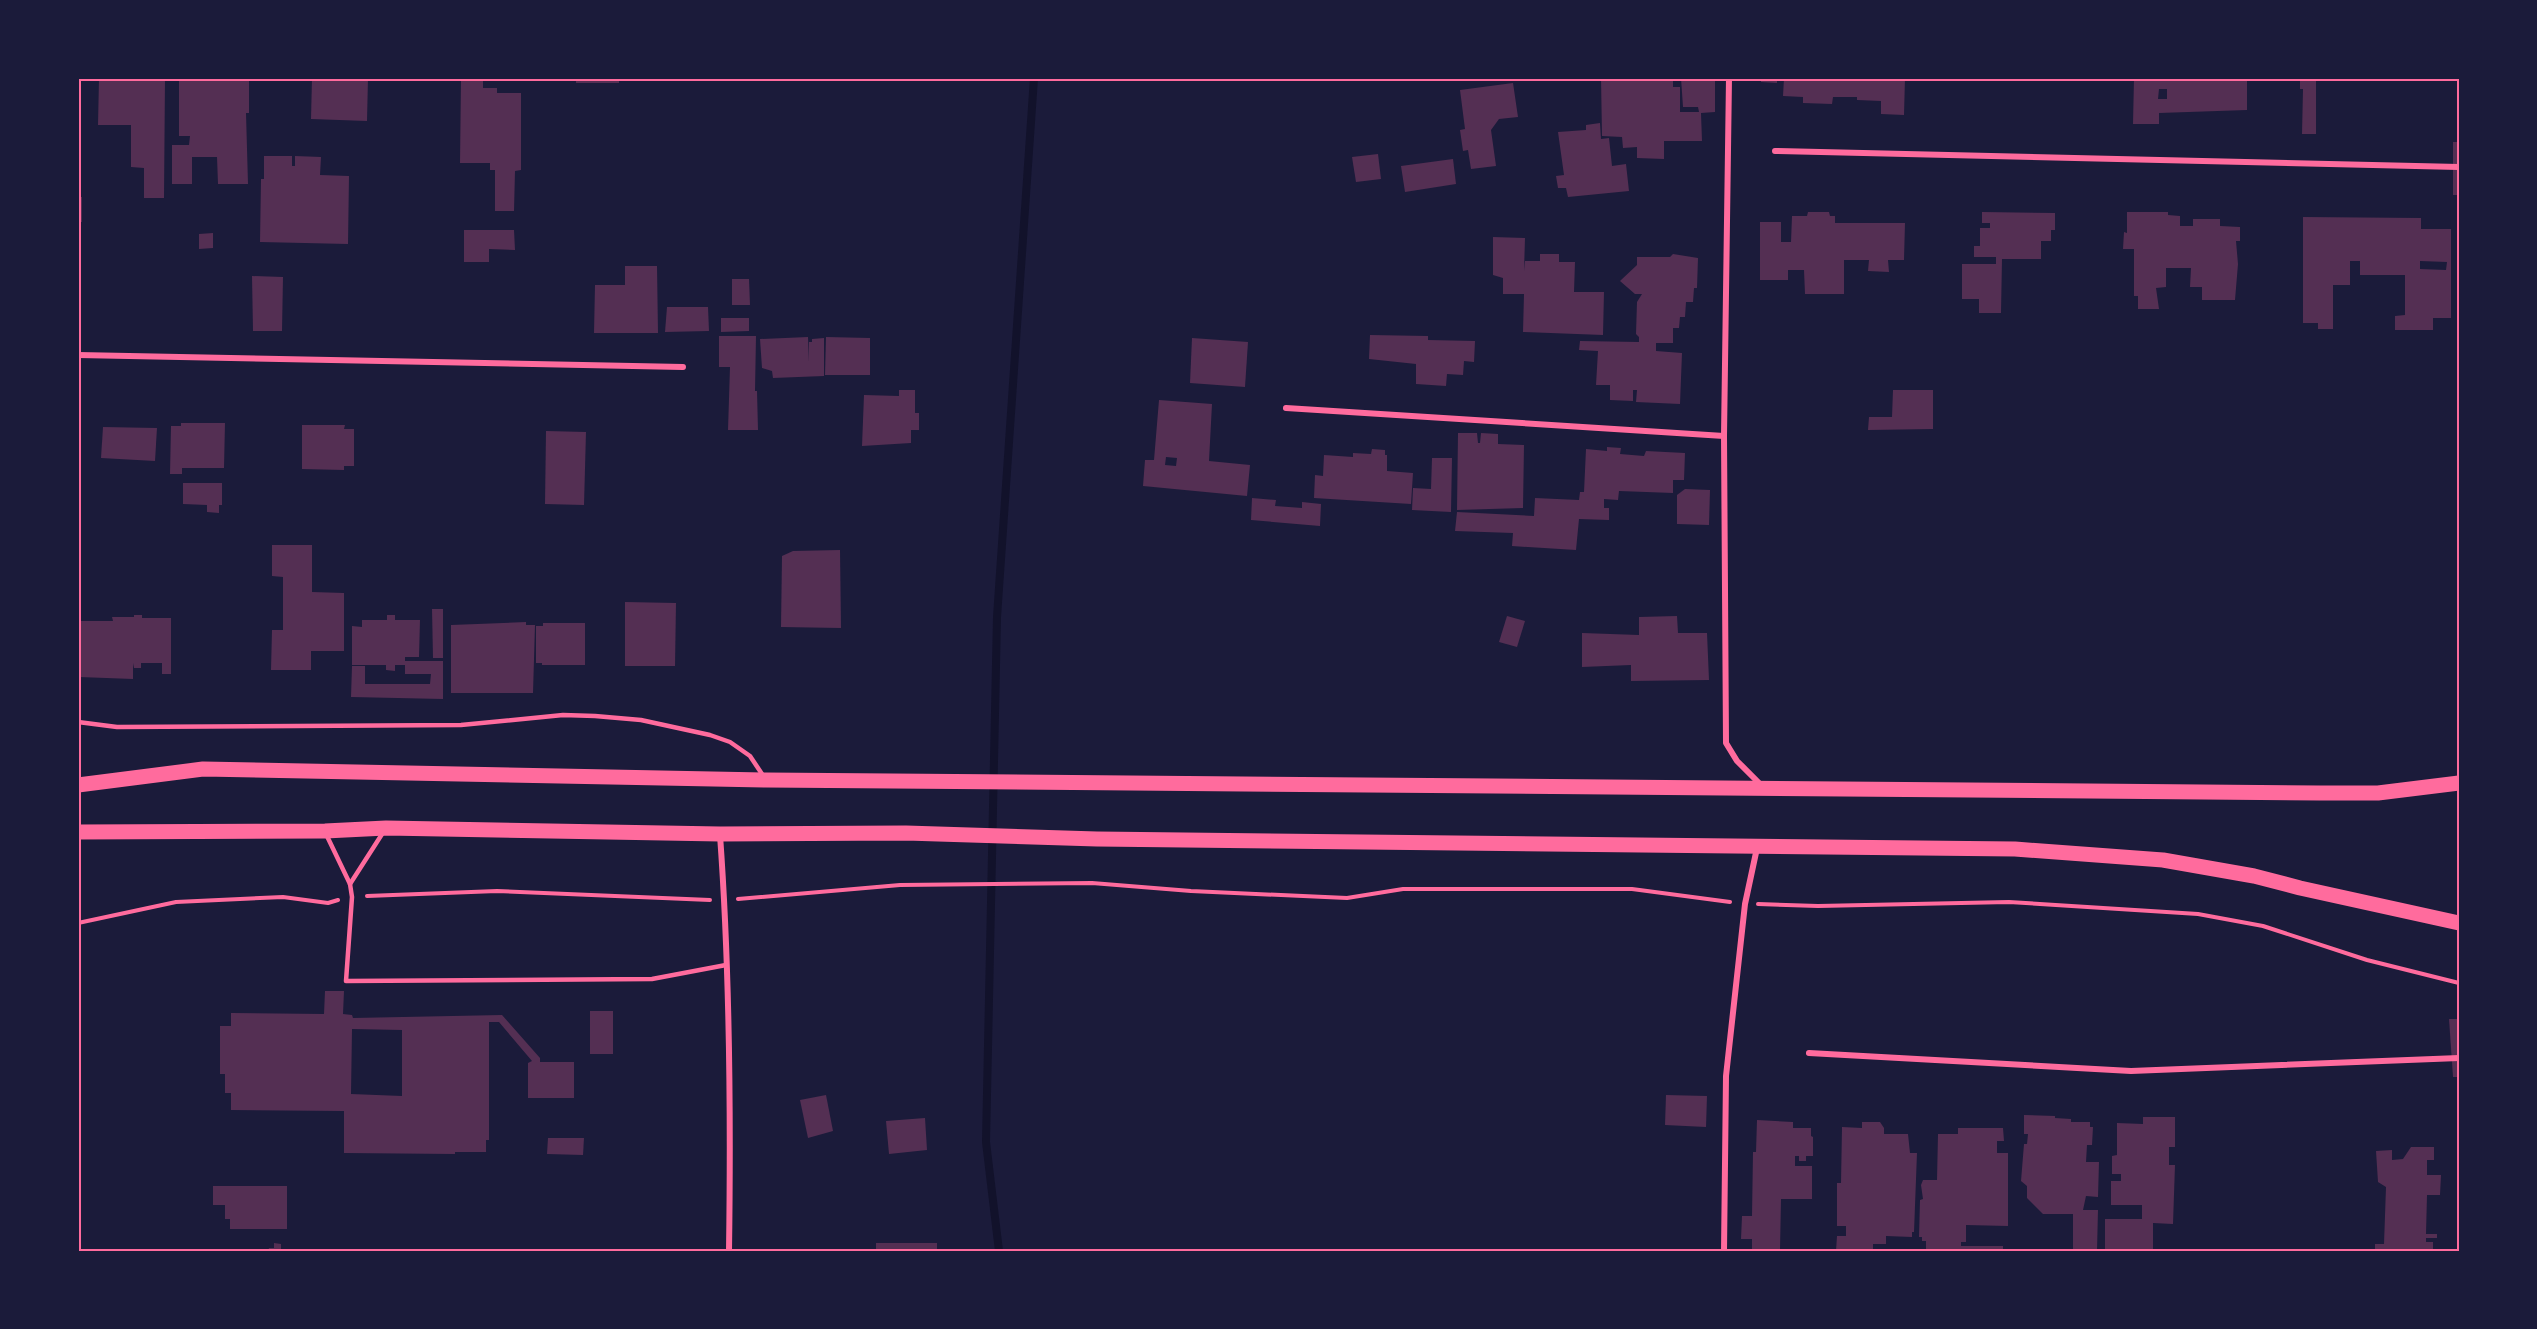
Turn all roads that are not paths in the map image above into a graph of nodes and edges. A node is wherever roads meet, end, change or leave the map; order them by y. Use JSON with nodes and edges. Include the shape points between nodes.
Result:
{"nodes":[{"id":1,"x":1729,"y":78,"type":"edge"},
{"id":2,"x":1775,"y":152,"type":"dead end"},
{"id":3,"x":2459,"y":167,"type":"edge"},
{"id":4,"x":78,"y":355,"type":"edge"},
{"id":5,"x":683,"y":367,"type":"dead end"},
{"id":6,"x":1286,"y":408,"type":"dead end"},
{"id":7,"x":1724,"y":436,"type":"junction"},
{"id":8,"x":78,"y":722,"type":"edge"},
{"id":9,"x":766,"y":780,"type":"junction"},
{"id":10,"x":2459,"y":783,"type":"edge"},
{"id":11,"x":78,"y":785,"type":"edge"},
{"id":12,"x":1767,"y":790,"type":"junction"},
{"id":13,"x":386,"y":828,"type":"junction"},
{"id":14,"x":325,"y":831,"type":"junction"},
{"id":15,"x":78,"y":832,"type":"edge"},
{"id":16,"x":720,"y":834,"type":"junction"},
{"id":17,"x":1757,"y":847,"type":"junction"},
{"id":18,"x":350,"y":884,"type":"junction"},
{"id":19,"x":2459,"y":923,"type":"edge"},
{"id":20,"x":726,"y":965,"type":"junction"},
{"id":21,"x":1809,"y":1053,"type":"dead end"},
{"id":22,"x":2459,"y":1058,"type":"edge"},
{"id":23,"x":729,"y":1251,"type":"edge"},
{"id":24,"x":1724,"y":1251,"type":"edge"}],
"edges":[{"from":1,"to":7,"type":"street"},
{"from":2,"to":3,"type":"street"},
{"from":4,"to":5,"type":"street"},
{"from":6,"to":7,"type":"street"},
{"from":7,"to":12,"type":"street","via":[[1726,743],[1751,777]]},
{"from":8,"to":9,"type":"lane","via":[[117,727],[461,725],[562,715],[595,716],[641,720],[730,742],[750,756]]},
{"from":9,"to":11,"type":"main road","via":[[203,769]]},
{"from":9,"to":12,"type":"main road"},
{"from":10,"to":12,"type":"main road","via":[[2378,793]]},
{"from":13,"to":14,"type":"main road"},
{"from":13,"to":16,"type":"main road"},
{"from":13,"to":18,"type":"lane"},
{"from":14,"to":15,"type":"main road"},
{"from":14,"to":18,"type":"lane"},
{"from":16,"to":17,"type":"main road","via":[[906,833]]},
{"from":16,"to":20,"type":"street"},
{"from":17,"to":19,"type":"main road","via":[[2015,849],[2163,860],[2254,876]]},
{"from":17,"to":24,"type":"street","via":[[1745,904],[1726,1076]]},
{"from":18,"to":20,"type":"lane","via":[[346,981],[652,979]]},
{"from":20,"to":23,"type":"street"},
{"from":21,"to":22,"type":"street","via":[[2131,1071]]}]}
